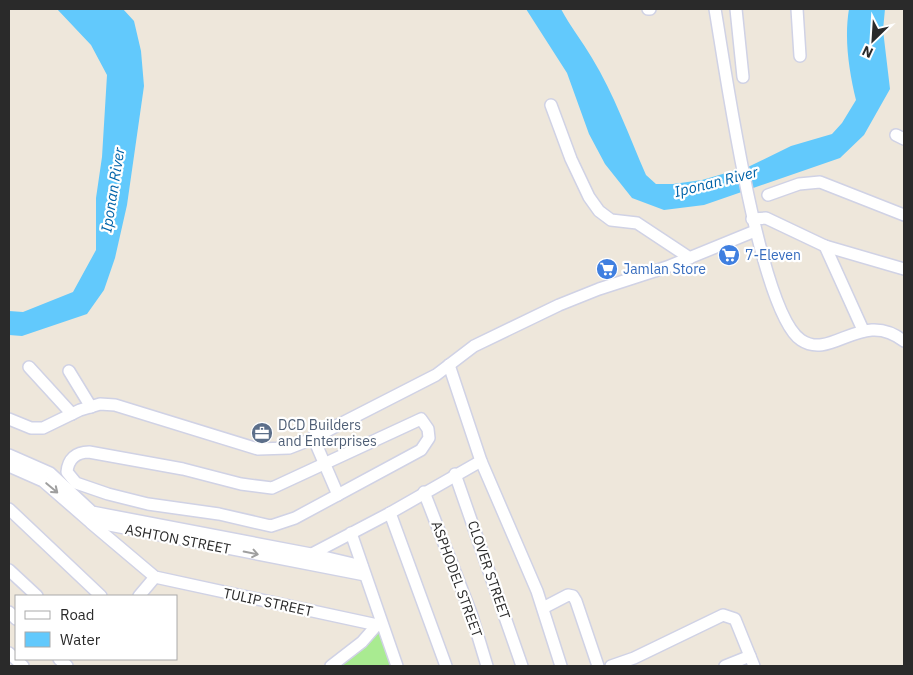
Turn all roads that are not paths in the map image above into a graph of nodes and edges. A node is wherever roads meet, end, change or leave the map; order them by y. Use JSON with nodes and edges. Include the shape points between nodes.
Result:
{"nodes":[{"id":1,"x":715,"y":9,"type":"edge"},
{"id":2,"x":736,"y":9,"type":"edge"},
{"id":3,"x":797,"y":9,"type":"edge"},
{"id":4,"x":800,"y":56,"type":"dead end"},
{"id":5,"x":744,"y":77,"type":"dead end"},
{"id":6,"x":551,"y":105,"type":"dead end"},
{"id":7,"x":768,"y":195,"type":"dead end"},
{"id":8,"x":752,"y":214,"type":"junction"},
{"id":9,"x":904,"y":215,"type":"edge"},
{"id":10,"x":755,"y":232,"type":"junction"},
{"id":11,"x":824,"y":246,"type":"junction"},
{"id":12,"x":690,"y":258,"type":"junction"},
{"id":13,"x":904,"y":269,"type":"edge"},
{"id":14,"x":863,"y":330,"type":"junction"},
{"id":15,"x":904,"y":341,"type":"edge"},
{"id":16,"x":449,"y":365,"type":"junction"},
{"id":17,"x":28,"y":368,"type":"dead end"},
{"id":18,"x":69,"y":371,"type":"dead end"},
{"id":19,"x":91,"y":407,"type":"junction"},
{"id":20,"x":72,"y":414,"type":"junction"},
{"id":21,"x":9,"y":419,"type":"edge"},
{"id":22,"x":313,"y":437,"type":"junction"},
{"id":23,"x":9,"y":455,"type":"edge"},
{"id":24,"x":481,"y":460,"type":"junction"},
{"id":25,"x":324,"y":465,"type":"junction"},
{"id":26,"x":9,"y":466,"type":"edge"},
{"id":27,"x":455,"y":474,"type":"junction"},
{"id":28,"x":424,"y":492,"type":"junction"},
{"id":29,"x":338,"y":495,"type":"junction"},
{"id":30,"x":9,"y":509,"type":"edge"},
{"id":31,"x":390,"y":513,"type":"junction"},
{"id":32,"x":91,"y":517,"type":"junction"},
{"id":33,"x":351,"y":533,"type":"junction"},
{"id":34,"x":311,"y":554,"type":"junction"},
{"id":35,"x":301,"y":562,"type":"junction"},
{"id":36,"x":9,"y":570,"type":"edge"},
{"id":37,"x":363,"y":571,"type":"junction"},
{"id":38,"x":155,"y":577,"type":"junction"},
{"id":39,"x":36,"y":595,"type":"edge"},
{"id":40,"x":100,"y":595,"type":"edge"},
{"id":41,"x":140,"y":595,"type":"edge"},
{"id":42,"x":543,"y":608,"type":"junction"},
{"id":43,"x":379,"y":626,"type":"junction"},
{"id":44,"x":752,"y":661,"type":"edge"},
{"id":45,"x":635,"y":662,"type":"edge"},
{"id":46,"x":331,"y":666,"type":"edge"},
{"id":47,"x":397,"y":666,"type":"edge"},
{"id":48,"x":446,"y":666,"type":"edge"},
{"id":49,"x":487,"y":666,"type":"edge"},
{"id":50,"x":522,"y":666,"type":"edge"},
{"id":51,"x":561,"y":666,"type":"edge"},
{"id":52,"x":598,"y":666,"type":"edge"},
{"id":53,"x":611,"y":666,"type":"edge"},
{"id":54,"x":725,"y":666,"type":"edge"}],
"edges":[{"from":1,"to":8,"type":"street"},
{"from":2,"to":5,"type":"street"},
{"from":3,"to":4,"type":"street"},
{"from":6,"to":12,"type":"street","via":[[571,159],[599,211],[611,220],[637,223]]},
{"from":7,"to":9,"type":"street","via":[[799,184],[820,182]]},
{"from":8,"to":10,"type":"street"},
{"from":8,"to":11,"type":"street"},
{"from":10,"to":12,"type":"street"},
{"from":10,"to":14,"type":"street","via":[[785,321],[793,333],[815,345],[830,343]]},
{"from":11,"to":13,"type":"street"},
{"from":11,"to":14,"type":"street"},
{"from":12,"to":16,"type":"street","via":[[559,306],[474,346]]},
{"from":14,"to":15,"type":"street","via":[[883,331]]},
{"from":16,"to":22,"type":"street","via":[[436,375]]},
{"from":16,"to":24,"type":"street"},
{"from":17,"to":20,"type":"street"},
{"from":18,"to":19,"type":"street"},
{"from":19,"to":20,"type":"street"},
{"from":19,"to":22,"type":"street","via":[[116,405],[258,449],[289,448]]},
{"from":20,"to":21,"type":"street","via":[[42,428],[31,428]]},
{"from":22,"to":25,"type":"street"},
{"from":23,"to":32,"type":"street","via":[[50,473]]},
{"from":24,"to":27,"type":"street"},
{"from":24,"to":42,"type":"street"},
{"from":25,"to":29,"type":"street"},
{"from":25,"to":29,"type":"street","via":[[417,420],[425,422],[429,438],[421,450]]},
{"from":25,"to":29,"type":"street","via":[[272,488],[89,452],[72,458],[67,472],[80,486],[108,494],[262,525],[283,523]]},
{"from":26,"to":32,"type":"street","one_way":true,"via":[[43,481]]},
{"from":27,"to":28,"type":"street"},
{"from":27,"to":50,"type":"street","name":"CLOVER STREET"},
{"from":28,"to":31,"type":"street"},
{"from":28,"to":49,"type":"street","name":"ASPHODEL STREET","via":[[471,613]]},
{"from":30,"to":40,"type":"street"},
{"from":31,"to":33,"type":"street"},
{"from":31,"to":48,"type":"street"},
{"from":32,"to":34,"type":"street","name":"ASHTON STREET"},
{"from":32,"to":35,"type":"street","name":"ASHTON STREET","one_way":true},
{"from":32,"to":38,"type":"street"},
{"from":33,"to":34,"type":"street"},
{"from":33,"to":37,"type":"street"},
{"from":34,"to":35,"type":"street"},
{"from":34,"to":37,"type":"street","name":"ASHTON STREET"},
{"from":35,"to":37,"type":"street","name":"ASHTON STREET"},
{"from":36,"to":39,"type":"street"},
{"from":37,"to":43,"type":"street"},
{"from":38,"to":41,"type":"street"},
{"from":38,"to":43,"type":"street","name":"TULIP STREET"},
{"from":42,"to":51,"type":"street"},
{"from":42,"to":52,"type":"street","via":[[572,596]]},
{"from":43,"to":46,"type":"street"},
{"from":43,"to":47,"type":"street"},
{"from":44,"to":45,"type":"street","via":[[735,619],[723,615]]},
{"from":44,"to":54,"type":"street"},
{"from":45,"to":53,"type":"street"}]}
